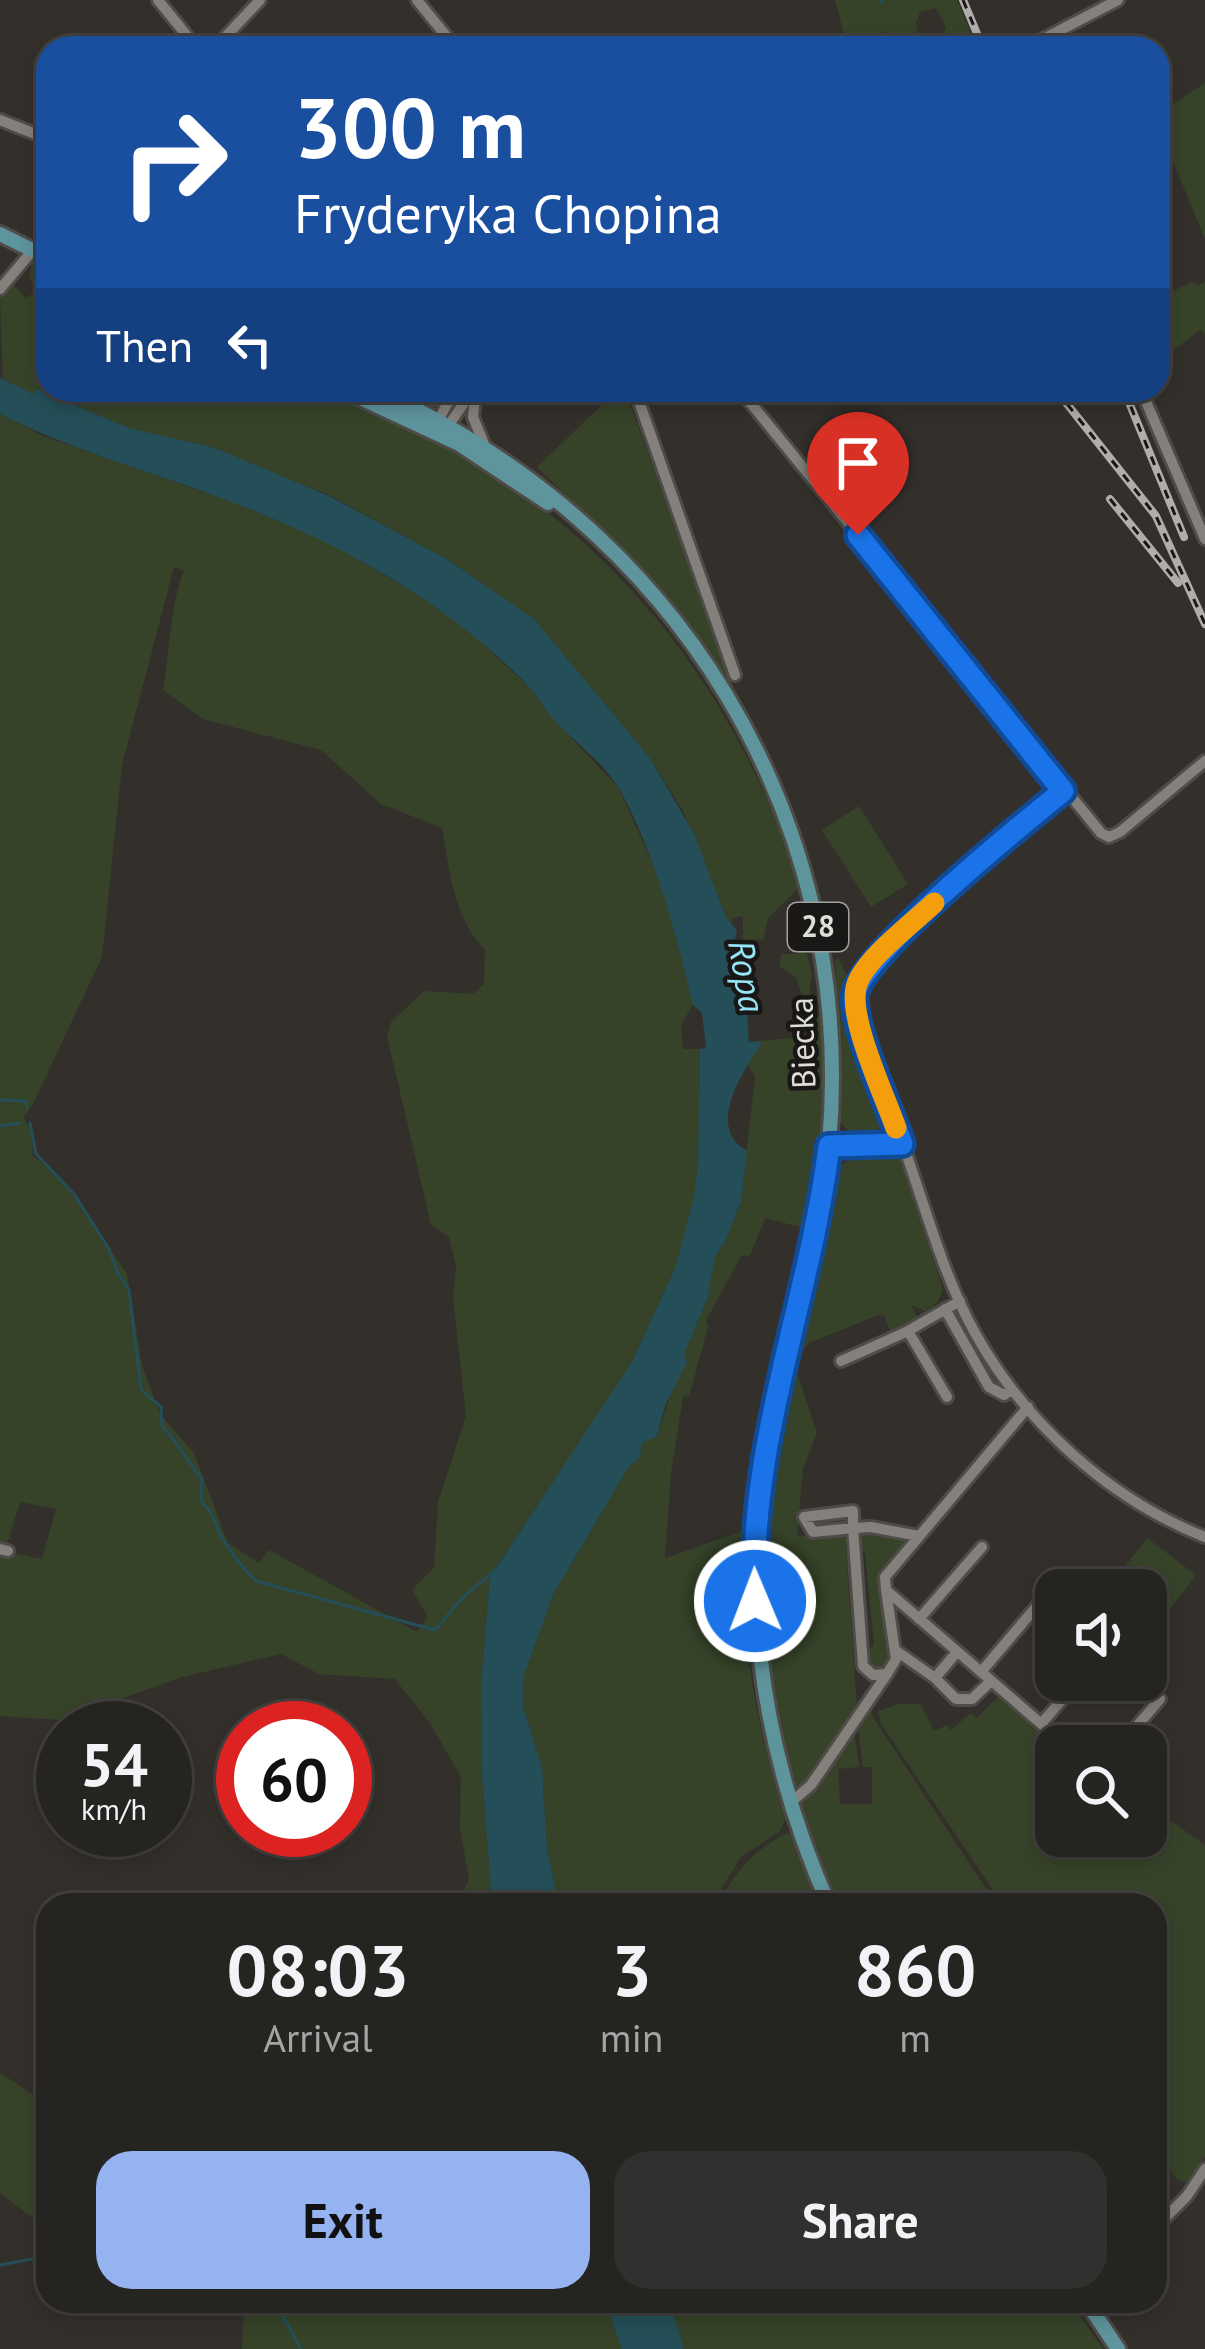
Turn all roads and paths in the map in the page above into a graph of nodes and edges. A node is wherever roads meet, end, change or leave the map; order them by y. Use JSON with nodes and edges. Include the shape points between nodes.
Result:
{"nodes":[{"id":1,"x":158,"y":0,"type":"edge"},
{"id":2,"x":260,"y":0,"type":"edge"},
{"id":3,"x":417,"y":0,"type":"edge"},
{"id":4,"x":1118,"y":0,"type":"edge"},
{"id":5,"x":187,"y":36,"type":"edge"},
{"id":6,"x":226,"y":36,"type":"edge"},
{"id":7,"x":446,"y":36,"type":"edge"},
{"id":8,"x":1049,"y":36,"type":"edge"},
{"id":9,"x":0,"y":120,"type":"edge"},
{"id":10,"x":36,"y":134,"type":"edge"},
{"id":11,"x":0,"y":234,"type":"edge"},
{"id":12,"x":33,"y":250,"type":"junction"},
{"id":13,"x":36,"y":252,"type":"edge"},
{"id":14,"x":0,"y":290,"type":"edge"},
{"id":15,"x":375,"y":402,"type":"edge"},
{"id":16,"x":398,"y":402,"type":"edge"},
{"id":17,"x":450,"y":402,"type":"edge"},
{"id":18,"x":464,"y":402,"type":"edge"},
{"id":19,"x":474,"y":402,"type":"edge"},
{"id":20,"x":639,"y":402,"type":"edge"},
{"id":21,"x":750,"y":402,"type":"edge"},
{"id":22,"x":1146,"y":402,"type":"edge"},
{"id":23,"x":442,"y":427,"type":"junction"},
{"id":24,"x":484,"y":444,"type":"junction"},
{"id":25,"x":1205,"y":539,"type":"edge"},
{"id":26,"x":631,"y":571,"type":"junction"},
{"id":27,"x":735,"y":675,"type":"dead end"},
{"id":28,"x":1205,"y":761,"type":"edge"},
{"id":29,"x":1063,"y":791,"type":"junction"},
{"id":30,"x":902,"y":1144,"type":"junction"},
{"id":31,"x":829,"y":1146,"type":"junction"},
{"id":32,"x":960,"y":1301,"type":"junction"},
{"id":33,"x":945,"y":1309,"type":"junction"},
{"id":34,"x":908,"y":1331,"type":"junction"},
{"id":35,"x":841,"y":1361,"type":"dead end"},
{"id":36,"x":1012,"y":1389,"type":"junction"},
{"id":37,"x":947,"y":1397,"type":"dead end"},
{"id":38,"x":1028,"y":1407,"type":"junction"},
{"id":39,"x":919,"y":1536,"type":"junction"},
{"id":40,"x":1205,"y":1537,"type":"edge"},
{"id":41,"x":982,"y":1546,"type":"dead end"},
{"id":42,"x":886,"y":1590,"type":"junction"},
{"id":43,"x":1035,"y":1609,"type":"edge"},
{"id":44,"x":919,"y":1619,"type":"junction"},
{"id":45,"x":895,"y":1650,"type":"junction"},
{"id":46,"x":956,"y":1652,"type":"junction"},
{"id":47,"x":863,"y":1666,"type":"junction"},
{"id":48,"x":887,"y":1674,"type":"junction"},
{"id":49,"x":986,"y":1677,"type":"junction"},
{"id":50,"x":935,"y":1678,"type":"junction"},
{"id":51,"x":1061,"y":1701,"type":"edge"},
{"id":52,"x":1158,"y":1701,"type":"edge"},
{"id":53,"x":861,"y":1708,"type":"junction"},
{"id":54,"x":1041,"y":1724,"type":"joint"},
{"id":55,"x":1138,"y":1725,"type":"edge"},
{"id":56,"x":790,"y":1803,"type":"junction"},
{"id":57,"x":825,"y":1893,"type":"edge"},
{"id":58,"x":1205,"y":2169,"type":"edge"},
{"id":59,"x":1167,"y":2216,"type":"edge"},
{"id":60,"x":1094,"y":2313,"type":"edge"},
{"id":61,"x":1118,"y":2349,"type":"edge"}],
"edges":[{"from":1,"to":5,"type":"street"},
{"from":2,"to":6,"type":"street"},
{"from":3,"to":7,"type":"street"},
{"from":4,"to":8,"type":"street"},
{"from":9,"to":10,"type":"street"},
{"from":11,"to":12,"type":"main road"},
{"from":12,"to":13,"type":"main road"},
{"from":12,"to":14,"type":"street"},
{"from":15,"to":23,"type":"main road","number":"28"},
{"from":16,"to":23,"type":"main road","number":"28"},
{"from":17,"to":23,"type":"street"},
{"from":18,"to":23,"type":"street"},
{"from":19,"to":24,"type":"street"},
{"from":20,"to":27,"type":"street"},
{"from":21,"to":29,"type":"street"},
{"from":22,"to":25,"type":"street"},
{"from":23,"to":24,"type":"main road","name":"Biecka","number":"28"},
{"from":23,"to":26,"type":"main road","name":"Biecka","number":"28"},
{"from":24,"to":26,"type":"main road","name":"Biecka","number":"28","via":[[575,514]]},
{"from":26,"to":31,"type":"main road","name":"Biecka","number":"28","via":[[728,695],[797,847],[827,986]]},
{"from":28,"to":29,"type":"street","via":[[1108,837]]},
{"from":29,"to":30,"type":"street","via":[[887,948],[855,991]]},
{"from":30,"to":31,"type":"street"},
{"from":30,"to":32,"type":"street"},
{"from":31,"to":56,"type":"main road","name":"Biecka","number":"28","via":[[757,1498],[757,1639]]},
{"from":32,"to":33,"type":"street"},
{"from":32,"to":36,"type":"street"},
{"from":33,"to":34,"type":"street"},
{"from":33,"to":36,"type":"street","via":[[988,1387],[1004,1395]]},
{"from":34,"to":35,"type":"street"},
{"from":34,"to":37,"type":"street"},
{"from":36,"to":38,"type":"street"},
{"from":38,"to":39,"type":"street"},
{"from":38,"to":40,"type":"street","via":[[1130,1499]]},
{"from":39,"to":42,"type":"street","via":[[885,1577]]},
{"from":39,"to":47,"type":"street","via":[[853,1528]]},
{"from":41,"to":44,"type":"street"},
{"from":42,"to":44,"type":"street"},
{"from":42,"to":45,"type":"street"},
{"from":43,"to":49,"type":"street"},
{"from":44,"to":46,"type":"street"},
{"from":45,"to":48,"type":"street"},
{"from":45,"to":50,"type":"street"},
{"from":46,"to":49,"type":"street"},
{"from":46,"to":50,"type":"street"},
{"from":47,"to":48,"type":"street"},
{"from":47,"to":53,"type":"street"},
{"from":48,"to":53,"type":"street"},
{"from":49,"to":50,"type":"street","via":[[972,1700],[956,1699]]},
{"from":49,"to":54,"type":"street"},
{"from":51,"to":54,"type":"street"},
{"from":52,"to":55,"type":"street"},
{"from":53,"to":56,"type":"street","via":[[811,1785]]},
{"from":56,"to":57,"type":"main road","name":"Biecka","number":"28"},
{"from":58,"to":59,"type":"street"},
{"from":60,"to":61,"type":"main road"}]}
